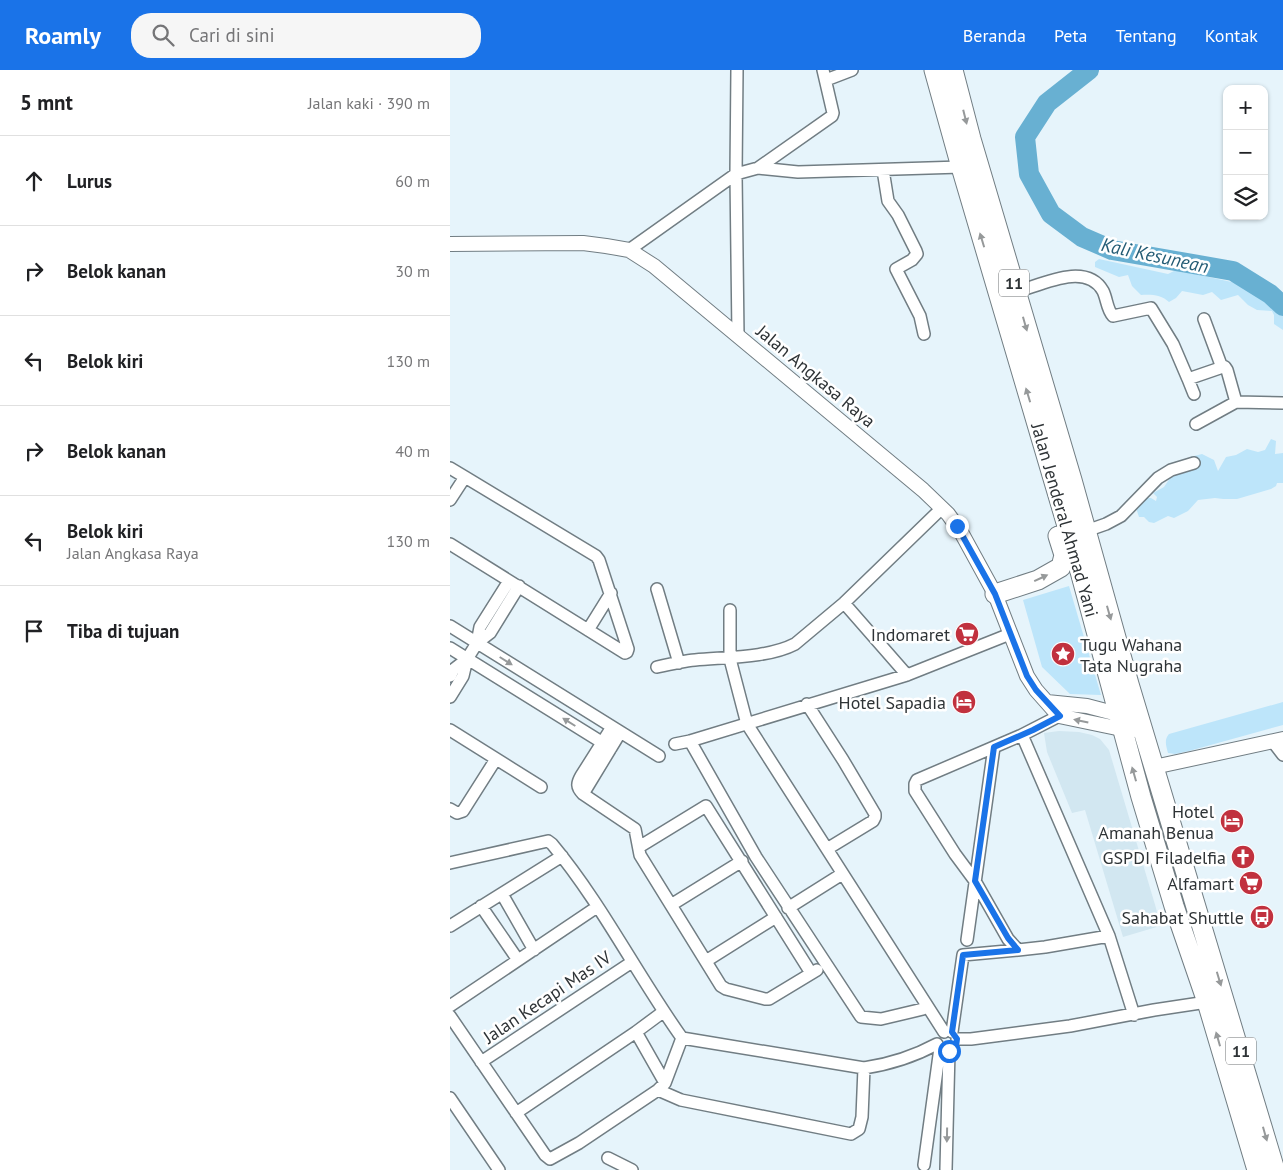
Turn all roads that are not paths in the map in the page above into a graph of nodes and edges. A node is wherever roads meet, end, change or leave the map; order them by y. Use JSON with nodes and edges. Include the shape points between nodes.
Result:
{"nodes":[{"id":1,"x":737,"y":70,"type":"edge"},
{"id":2,"x":852,"y":70,"type":"edge"},
{"id":3,"x":934,"y":70,"type":"edge"},
{"id":4,"x":953,"y":70,"type":"edge"},
{"id":5,"x":824,"y":75,"type":"edge"},
{"id":6,"x":961,"y":167,"type":"junction"},
{"id":7,"x":758,"y":168,"type":"junction"},
{"id":8,"x":883,"y":170,"type":"junction"},
{"id":9,"x":736,"y":174,"type":"junction"},
{"id":10,"x":450,"y":244,"type":"edge"},
{"id":11,"x":629,"y":250,"type":"junction"},
{"id":12,"x":1016,"y":292,"type":"junction"},
{"id":13,"x":1204,"y":319,"type":"dead end"},
{"id":14,"x":924,"y":334,"type":"dead end"},
{"id":15,"x":738,"y":336,"type":"junction"},
{"id":16,"x":1220,"y":365,"type":"junction"},
{"id":17,"x":1188,"y":379,"type":"junction"},
{"id":18,"x":1194,"y":394,"type":"dead end"},
{"id":19,"x":1236,"y":402,"type":"junction"},
{"id":20,"x":1283,"y":403,"type":"edge"},
{"id":21,"x":1196,"y":424,"type":"dead end"},
{"id":22,"x":1043,"y":442,"type":"junction"},
{"id":23,"x":1194,"y":463,"type":"dead end"},
{"id":24,"x":450,"y":468,"type":"edge"},
{"id":25,"x":465,"y":477,"type":"junction"},
{"id":26,"x":450,"y":500,"type":"edge"},
{"id":27,"x":942,"y":508,"type":"junction"},
{"id":28,"x":1086,"y":531,"type":"junction"},
{"id":29,"x":450,"y":544,"type":"edge"},
{"id":30,"x":514,"y":583,"type":"junction"},
{"id":31,"x":657,"y":589,"type":"dead end"},
{"id":32,"x":611,"y":593,"type":"junction"},
{"id":33,"x":995,"y":594,"type":"junction"},
{"id":34,"x":844,"y":603,"type":"junction"},
{"id":35,"x":730,"y":610,"type":"dead end"},
{"id":36,"x":450,"y":626,"type":"edge"},
{"id":37,"x":588,"y":630,"type":"junction"},
{"id":38,"x":1010,"y":634,"type":"junction"},
{"id":39,"x":477,"y":643,"type":"junction"},
{"id":40,"x":450,"y":648,"type":"edge"},
{"id":41,"x":467,"y":659,"type":"junction"},
{"id":42,"x":730,"y":659,"type":"junction"},
{"id":43,"x":679,"y":663,"type":"junction"},
{"id":44,"x":657,"y":666,"type":"dead end"},
{"id":45,"x":907,"y":675,"type":"junction"},
{"id":46,"x":450,"y":676,"type":"edge"},
{"id":47,"x":450,"y":697,"type":"edge"},
{"id":48,"x":1047,"y":702,"type":"junction"},
{"id":49,"x":807,"y":704,"type":"junction"},
{"id":50,"x":1060,"y":716,"type":"junction"},
{"id":51,"x":1120,"y":722,"type":"junction"},
{"id":52,"x":747,"y":724,"type":"junction"},
{"id":53,"x":1142,"y":726,"type":"junction"},
{"id":54,"x":450,"y":730,"type":"edge"},
{"id":55,"x":616,"y":730,"type":"junction"},
{"id":56,"x":1022,"y":735,"type":"junction"},
{"id":57,"x":1278,"y":740,"type":"edge"},
{"id":58,"x":690,"y":741,"type":"junction"},
{"id":59,"x":676,"y":744,"type":"dead end"},
{"id":60,"x":606,"y":746,"type":"junction"},
{"id":61,"x":994,"y":747,"type":"junction"},
{"id":62,"x":1283,"y":755,"type":"edge"},
{"id":63,"x":659,"y":756,"type":"dead end"},
{"id":64,"x":496,"y":758,"type":"junction"},
{"id":65,"x":1154,"y":767,"type":"junction"},
{"id":66,"x":541,"y":787,"type":"dead end"},
{"id":67,"x":450,"y":809,"type":"edge"},
{"id":68,"x":639,"y":847,"type":"junction"},
{"id":69,"x":827,"y":849,"type":"junction"},
{"id":70,"x":562,"y":856,"type":"junction"},
{"id":71,"x":742,"y":861,"type":"junction"},
{"id":72,"x":450,"y":863,"type":"edge"},
{"id":73,"x":842,"y":874,"type":"junction"},
{"id":74,"x":975,"y":881,"type":"junction"},
{"id":75,"x":502,"y":894,"type":"junction"},
{"id":76,"x":672,"y":905,"type":"junction"},
{"id":77,"x":481,"y":906,"type":"junction"},
{"id":78,"x":597,"y":907,"type":"junction"},
{"id":79,"x":788,"y":908,"type":"junction"},
{"id":80,"x":776,"y":917,"type":"junction"},
{"id":81,"x":450,"y":926,"type":"edge"},
{"id":82,"x":1109,"y":936,"type":"junction"},
{"id":83,"x":967,"y":940,"type":"dead end"},
{"id":84,"x":534,"y":950,"type":"junction"},
{"id":85,"x":1018,"y":950,"type":"junction"},
{"id":86,"x":518,"y":960,"type":"junction"},
{"id":87,"x":706,"y":961,"type":"junction"},
{"id":88,"x":632,"y":962,"type":"junction"},
{"id":89,"x":1207,"y":1002,"type":"junction"},
{"id":90,"x":450,"y":1006,"type":"edge"},
{"id":91,"x":923,"y":1009,"type":"dead end"},
{"id":92,"x":663,"y":1012,"type":"junction"},
{"id":93,"x":1134,"y":1015,"type":"junction"},
{"id":94,"x":450,"y":1016,"type":"edge"},
{"id":95,"x":636,"y":1032,"type":"junction"},
{"id":96,"x":951,"y":1034,"type":"junction"},
{"id":97,"x":682,"y":1038,"type":"junction"},
{"id":98,"x":942,"y":1048,"type":"junction"},
{"id":99,"x":481,"y":1062,"type":"junction"},
{"id":100,"x":864,"y":1068,"type":"junction"},
{"id":101,"x":662,"y":1086,"type":"junction"},
{"id":102,"x":450,"y":1098,"type":"edge"},
{"id":103,"x":932,"y":1107,"type":"junction"},
{"id":104,"x":948,"y":1112,"type":"junction"},
{"id":105,"x":516,"y":1113,"type":"junction"},
{"id":106,"x":608,"y":1158,"type":"dead end"},
{"id":107,"x":924,"y":1165,"type":"dead end"},
{"id":108,"x":946,"y":1169,"type":"dead end"},
{"id":109,"x":498,"y":1170,"type":"edge"},
{"id":110,"x":632,"y":1170,"type":"edge"},
{"id":111,"x":1257,"y":1170,"type":"edge"},
{"id":112,"x":1276,"y":1170,"type":"edge"}],
"edges":[{"from":1,"to":9,"type":"street"},
{"from":2,"to":5,"type":"street"},
{"from":3,"to":6,"type":"highway","name":"Jalan Jenderal Ahmad Yani","number":"11"},
{"from":4,"to":12,"type":"highway","name":"Jalan Jenderal Ahmad Yani","number":"11","one_way":true},
{"from":5,"to":7,"type":"street","via":[[833,113],[830,118]]},
{"from":6,"to":8,"type":"street"},
{"from":22,"to":6,"type":"highway","name":"Jalan Jenderal Ahmad Yani","number":"11","one_way":true},
{"from":7,"to":8,"type":"street","via":[[798,172]]},
{"from":7,"to":9,"type":"street"},
{"from":8,"to":14,"type":"street","via":[[888,201],[917,254],[896,269],[920,316]]},
{"from":9,"to":11,"type":"street"},
{"from":9,"to":15,"type":"street"},
{"from":10,"to":11,"type":"street","name":"Jalan Angkasa Raya","via":[[583,243]]},
{"from":11,"to":15,"type":"street","name":"Jalan Angkasa Raya","via":[[666,276]]},
{"from":12,"to":17,"type":"street","via":[[1077,275],[1095,282],[1103,291],[1113,316],[1151,308],[1173,344]]},
{"from":12,"to":28,"type":"highway","name":"Jalan Jenderal Ahmad Yani","number":"11","one_way":true},
{"from":13,"to":16,"type":"street"},
{"from":15,"to":27,"type":"street","name":"Jalan Angkasa Raya"},
{"from":16,"to":17,"type":"street","via":[[1217,370]]},
{"from":16,"to":19,"type":"street","via":[[1227,370]]},
{"from":17,"to":18,"type":"street"},
{"from":19,"to":20,"type":"street"},
{"from":19,"to":21,"type":"street"},
{"from":33,"to":22,"type":"highway","one_way":true,"via":[[1038,580],[1063,563],[1064,555],[1041,471]]},
{"from":22,"to":51,"type":"highway","name":"Jalan Jenderal Ahmad Yani","number":"11"},
{"from":23,"to":28,"type":"street","via":[[1170,470],[1121,516]]},
{"from":24,"to":25,"type":"street"},
{"from":25,"to":26,"type":"street"},
{"from":25,"to":32,"type":"street","via":[[596,556]]},
{"from":27,"to":33,"type":"street","name":"Jalan Angkasa Raya","via":[[957,526]]},
{"from":27,"to":34,"type":"street"},
{"from":28,"to":53,"type":"highway","name":"Jalan Jenderal Ahmad Yani","number":"11","one_way":true},
{"from":29,"to":30,"type":"street"},
{"from":30,"to":37,"type":"street"},
{"from":30,"to":39,"type":"street","via":[[490,633]]},
{"from":31,"to":43,"type":"street"},
{"from":32,"to":37,"type":"street"},
{"from":32,"to":37,"type":"street","via":[[627,652]]},
{"from":33,"to":38,"type":"street","name":"Jalan Angkasa Raya"},
{"from":34,"to":42,"type":"street","via":[[789,647]]},
{"from":34,"to":45,"type":"street"},
{"from":35,"to":42,"type":"street"},
{"from":36,"to":39,"type":"street"},
{"from":38,"to":45,"type":"street"},
{"from":38,"to":48,"type":"street","name":"Jalan Angkasa Raya","via":[[1027,676]]},
{"from":39,"to":41,"type":"street"},
{"from":39,"to":55,"type":"street","one_way":true},
{"from":40,"to":41,"type":"street"},
{"from":41,"to":46,"type":"street"},
{"from":41,"to":47,"type":"street","via":[[463,676]]},
{"from":60,"to":41,"type":"street","one_way":true},
{"from":42,"to":43,"type":"street"},
{"from":42,"to":52,"type":"street"},
{"from":43,"to":44,"type":"street"},
{"from":45,"to":49,"type":"street"},
{"from":48,"to":50,"type":"street","name":"Jalan Angkasa Raya"},
{"from":48,"to":51,"type":"street","via":[[1078,705]]},
{"from":49,"to":52,"type":"street"},
{"from":49,"to":69,"type":"street","via":[[875,814],[873,821]]},
{"from":51,"to":50,"type":"street","one_way":true},
{"from":50,"to":56,"type":"street"},
{"from":51,"to":53,"type":"street"},
{"from":89,"to":51,"type":"highway","name":"Jalan Jenderal Ahmad Yani","number":"11","one_way":true,"via":[[1174,906]]},
{"from":52,"to":58,"type":"street"},
{"from":52,"to":69,"type":"street"},
{"from":53,"to":65,"type":"highway","name":"Jalan Jenderal Ahmad Yani","number":"11"},
{"from":54,"to":64,"type":"street"},
{"from":55,"to":60,"type":"street"},
{"from":55,"to":63,"type":"street"},
{"from":56,"to":61,"type":"street"},
{"from":56,"to":82,"type":"street"},
{"from":57,"to":62,"type":"street"},
{"from":57,"to":65,"type":"street"},
{"from":58,"to":59,"type":"street"},
{"from":58,"to":79,"type":"street"},
{"from":60,"to":68,"type":"street","via":[[577,783],[578,788],[633,826]]},
{"from":61,"to":74,"type":"street"},
{"from":61,"to":74,"type":"street","via":[[917,780],[915,784],[922,802]]},
{"from":64,"to":66,"type":"street"},
{"from":64,"to":67,"type":"street","via":[[463,811]]},
{"from":65,"to":112,"type":"highway","name":"Jalan Jenderal Ahmad Yani","number":"11","one_way":true},
{"from":68,"to":71,"type":"street","via":[[706,806]]},
{"from":68,"to":76,"type":"street","via":[[640,855]]},
{"from":69,"to":73,"type":"street"},
{"from":70,"to":72,"type":"street","via":[[548,841]]},
{"from":70,"to":75,"type":"street"},
{"from":70,"to":78,"type":"street"},
{"from":71,"to":76,"type":"street"},
{"from":71,"to":80,"type":"street"},
{"from":73,"to":79,"type":"street"},
{"from":73,"to":96,"type":"street"},
{"from":74,"to":83,"type":"street"},
{"from":74,"to":85,"type":"street"},
{"from":75,"to":77,"type":"street"},
{"from":75,"to":84,"type":"street"},
{"from":76,"to":87,"type":"street"},
{"from":77,"to":81,"type":"street"},
{"from":77,"to":86,"type":"street"},
{"from":78,"to":84,"type":"street"},
{"from":78,"to":88,"type":"street"},
{"from":79,"to":91,"type":"street","via":[[861,1017],[881,1019]]},
{"from":80,"to":87,"type":"street"},
{"from":80,"to":87,"type":"street","via":[[814,971],[765,1000],[724,988]]},
{"from":82,"to":85,"type":"street"},
{"from":82,"to":93,"type":"street"},
{"from":84,"to":86,"type":"street"},
{"from":85,"to":96,"type":"street","via":[[963,955]]},
{"from":86,"to":90,"type":"street"},
{"from":88,"to":92,"type":"street"},
{"from":88,"to":99,"type":"street","name":"Jalan Kecapi Mas IV"},
{"from":89,"to":93,"type":"street"},
{"from":111,"to":89,"type":"highway","name":"Jalan Jenderal Ahmad Yani","number":"11","one_way":true},
{"from":92,"to":95,"type":"street"},
{"from":92,"to":97,"type":"street"},
{"from":93,"to":96,"type":"street","via":[[972,1039]]},
{"from":94,"to":99,"type":"street"},
{"from":95,"to":101,"type":"street"},
{"from":95,"to":105,"type":"street"},
{"from":96,"to":98,"type":"street","via":[[938,1037]]},
{"from":96,"to":98,"type":"street","via":[[957,1044],[954,1049]]},
{"from":97,"to":100,"type":"street"},
{"from":97,"to":101,"type":"street"},
{"from":98,"to":100,"type":"street","via":[[883,1066]]},
{"from":98,"to":103,"type":"street"},
{"from":98,"to":104,"type":"street"},
{"from":99,"to":105,"type":"street"},
{"from":100,"to":101,"type":"street","via":[[862,1117],[859,1129],[851,1134],[681,1100]]},
{"from":101,"to":105,"type":"street","via":[[550,1159]]},
{"from":102,"to":109,"type":"street"},
{"from":103,"to":104,"type":"street"},
{"from":103,"to":107,"type":"street"},
{"from":104,"to":108,"type":"street","one_way":true},
{"from":106,"to":110,"type":"street"}]}
